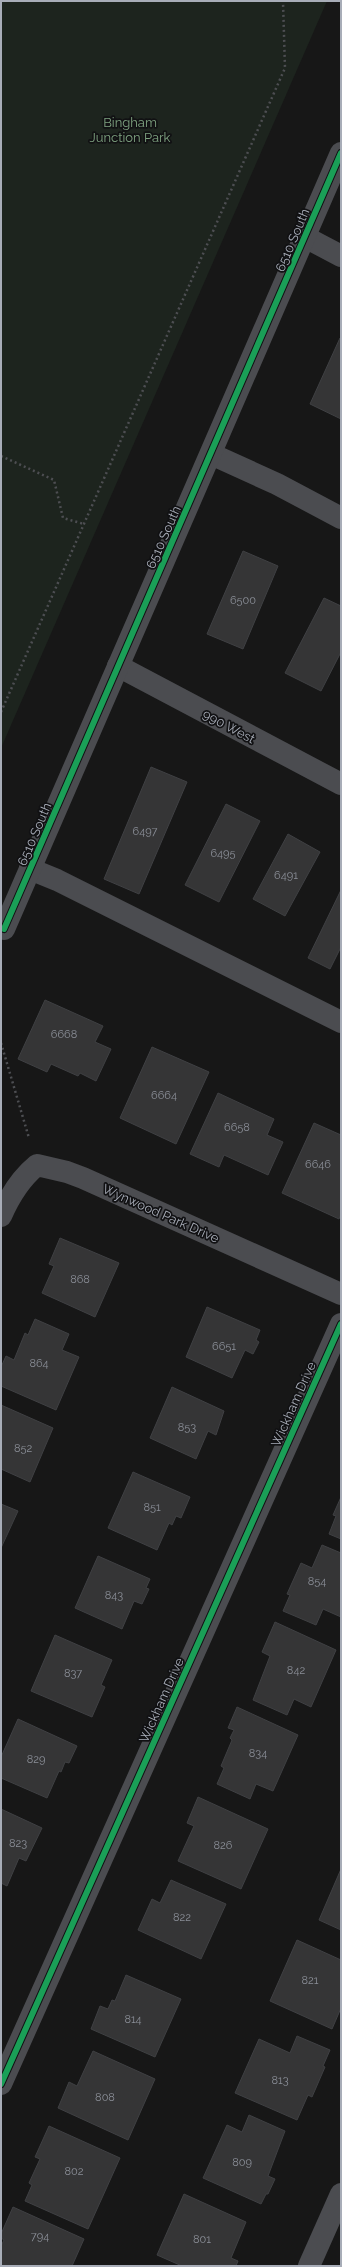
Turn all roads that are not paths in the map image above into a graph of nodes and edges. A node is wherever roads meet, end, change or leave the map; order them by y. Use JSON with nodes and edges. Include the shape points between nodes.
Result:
{"nodes":[{"id":1,"x":341,"y":153,"type":"edge"},
{"id":2,"x":305,"y":237,"type":"junction"},
{"id":3,"x":341,"y":256,"type":"edge"},
{"id":4,"x":211,"y":454,"type":"junction"},
{"id":5,"x":341,"y":518,"type":"edge"},
{"id":6,"x":118,"y":666,"type":"junction"},
{"id":7,"x":341,"y":784,"type":"edge"},
{"id":8,"x":30,"y":869,"type":"junction"},
{"id":9,"x":4,"y":929,"type":"dead end"},
{"id":10,"x":341,"y":1022,"type":"edge"},
{"id":11,"x":1,"y":1216,"type":"edge"},
{"id":12,"x":341,"y":1294,"type":"edge"},
{"id":13,"x":341,"y":1324,"type":"edge"},
{"id":14,"x":1,"y":2084,"type":"edge"},
{"id":15,"x":341,"y":2194,"type":"edge"},
{"id":16,"x":309,"y":2266,"type":"edge"}],
"edges":[{"from":1,"to":2,"type":"street","name":"6510 South"},
{"from":2,"to":3,"type":"street"},
{"from":2,"to":4,"type":"street","name":"6510 South"},
{"from":4,"to":5,"type":"street","via":[[277,484]]},
{"from":4,"to":6,"type":"street","name":"6510 South"},
{"from":6,"to":7,"type":"street","name":"990 West"},
{"from":6,"to":8,"type":"street","name":"6510 South"},
{"from":8,"to":9,"type":"street","name":"6510 South"},
{"from":8,"to":10,"type":"street","via":[[58,880]]},
{"from":11,"to":12,"type":"street","name":"Wynwood Park Drive","via":[[23,1176],[37,1165],[68,1172]]},
{"from":13,"to":14,"type":"street","name":"Wickham Drive"},
{"from":15,"to":16,"type":"street"}]}
